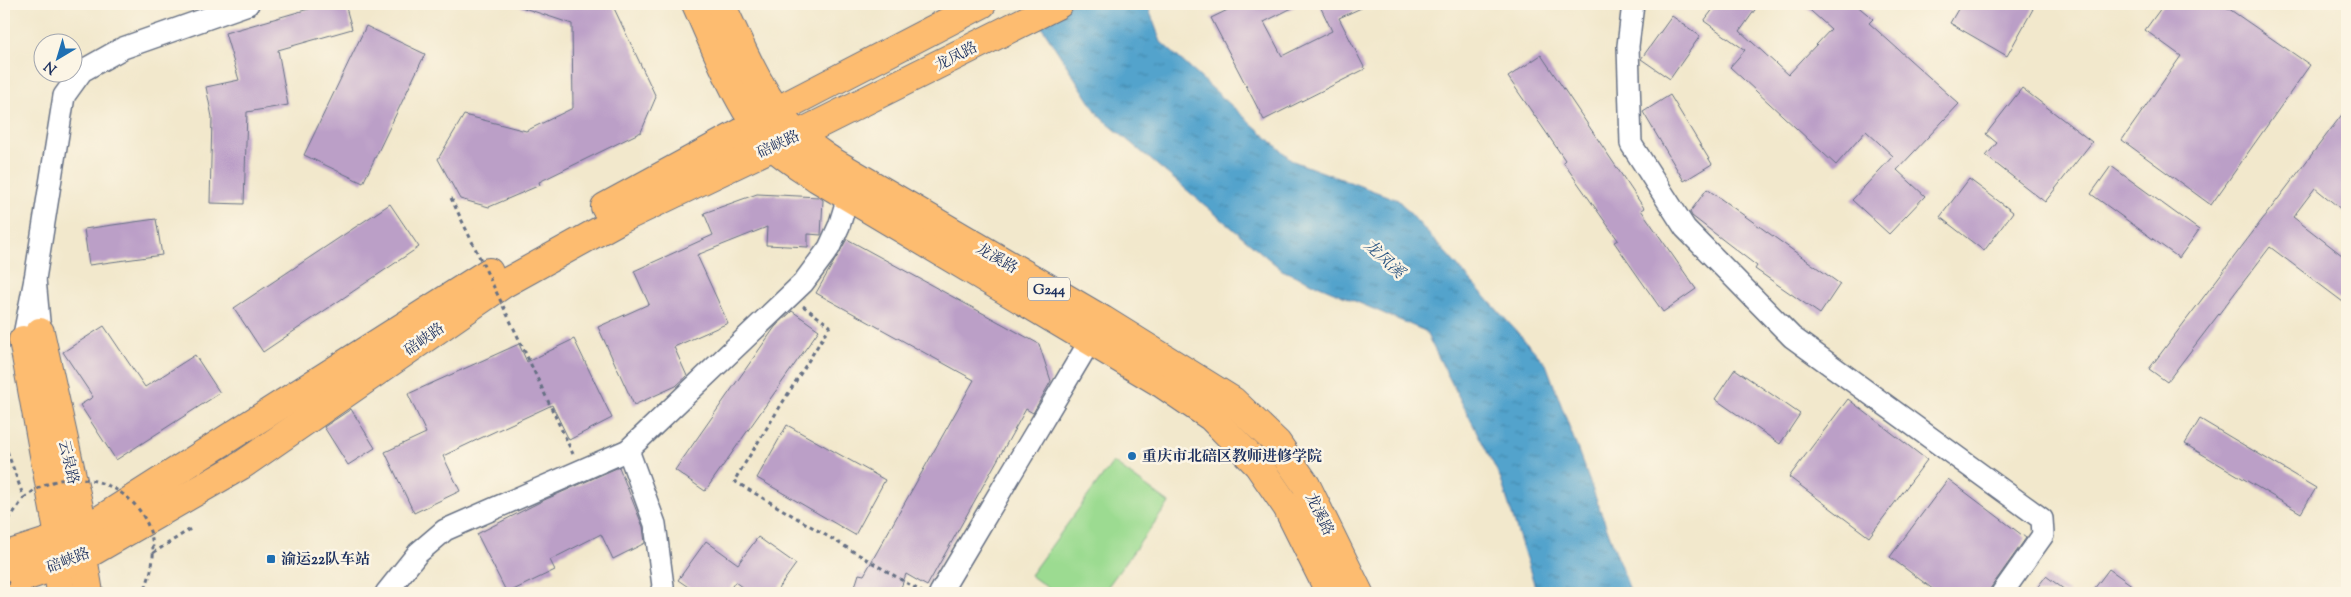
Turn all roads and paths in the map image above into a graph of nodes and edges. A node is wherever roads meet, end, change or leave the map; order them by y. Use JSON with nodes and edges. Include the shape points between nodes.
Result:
{"nodes":[{"id":1,"x":248,"y":4,"type":"edge"},
{"id":2,"x":696,"y":4,"type":"edge"},
{"id":3,"x":721,"y":4,"type":"edge"},
{"id":4,"x":982,"y":4,"type":"edge"},
{"id":5,"x":1059,"y":4,"type":"edge"},
{"id":6,"x":1633,"y":4,"type":"edge"},
{"id":7,"x":853,"y":107,"type":"joint"},
{"id":8,"x":766,"y":117,"type":"junction"},
{"id":9,"x":786,"y":141,"type":"junction"},
{"id":10,"x":848,"y":197,"type":"junction"},
{"id":11,"x":451,"y":198,"type":"dead end"},
{"id":12,"x":790,"y":295,"type":"junction"},
{"id":13,"x":32,"y":336,"type":"joint"},
{"id":14,"x":1090,"y":341,"type":"junction"},
{"id":15,"x":628,"y":450,"type":"junction"},
{"id":16,"x":7,"y":451,"type":"dead end"},
{"id":17,"x":580,"y":471,"type":"junction"},
{"id":18,"x":24,"y":498,"type":"junction"},
{"id":19,"x":192,"y":528,"type":"dead end"},
{"id":20,"x":71,"y":534,"type":"junction"},
{"id":21,"x":4,"y":535,"type":"edge"},
{"id":22,"x":153,"y":554,"type":"junction"},
{"id":23,"x":4,"y":556,"type":"edge"},
{"id":24,"x":83,"y":557,"type":"junction"},
{"id":25,"x":57,"y":565,"type":"junction"},
{"id":26,"x":4,"y":574,"type":"edge"},
{"id":27,"x":4,"y":584,"type":"edge"},
{"id":28,"x":12,"y":593,"type":"edge"},
{"id":29,"x":61,"y":593,"type":"edge"},
{"id":30,"x":89,"y":593,"type":"edge"},
{"id":31,"x":143,"y":593,"type":"edge"},
{"id":32,"x":386,"y":593,"type":"edge"},
{"id":33,"x":661,"y":593,"type":"edge"},
{"id":34,"x":924,"y":593,"type":"edge"},
{"id":35,"x":940,"y":593,"type":"edge"},
{"id":36,"x":1330,"y":593,"type":"edge"},
{"id":37,"x":1359,"y":593,"type":"edge"},
{"id":38,"x":2002,"y":593,"type":"edge"}],
"edges":[{"from":1,"to":13,"type":"street","via":[[123,48],[82,71],[64,96],[35,279]]},
{"from":2,"to":8,"type":"main road","name":"龙溪路","number":"G244","via":[[731,81]]},
{"from":3,"to":8,"type":"main road","name":"龙溪路","number":"G244","via":[[754,74]]},
{"from":4,"to":8,"type":"main road","name":"碚峡路"},
{"from":5,"to":7,"type":"main road","name":"龙凤路"},
{"from":6,"to":38,"type":"street","via":[[1628,46],[1631,144],[1684,228],[1792,337],[2042,519],[2043,535]]},
{"from":7,"to":9,"type":"main road","name":"碚峡路"},
{"from":8,"to":9,"type":"main road","name":"龙溪路","number":"G244"},
{"from":8,"to":20,"type":"main road","name":"碚峡路","via":[[496,267]]},
{"from":9,"to":10,"type":"main road","name":"龙溪路","number":"G244","via":[[817,178]]},
{"from":9,"to":24,"type":"main road","name":"碚峡路","via":[[619,220],[505,283],[242,465]]},
{"from":9,"to":37,"type":"main road","name":"龙溪路","number":"G244","via":[[830,160],[1103,320],[1233,401],[1277,443],[1306,485]]},
{"from":10,"to":12,"type":"street","via":[[840,226],[829,248]]},
{"from":10,"to":14,"type":"main road","name":"龙溪路","number":"G244"},
{"from":11,"to":17,"type":"path","bridge":true},
{"from":12,"to":15,"type":"street"},
{"from":12,"to":34,"type":"path","via":[[830,326],[734,481]]},
{"from":13,"to":20,"type":"main road","name":"云泉路"},
{"from":14,"to":35,"type":"street"},
{"from":14,"to":36,"type":"main road","name":"龙溪路","number":"G244","via":[[1161,383],[1210,417],[1258,465],[1287,506]]},
{"from":15,"to":17,"type":"street"},
{"from":15,"to":33,"type":"street","via":[[655,524],[663,586]]},
{"from":16,"to":18,"type":"path"},
{"from":17,"to":32,"type":"street","via":[[445,530],[418,553]]},
{"from":18,"to":21,"type":"path","via":[[9,519]]},
{"from":18,"to":22,"type":"path","bridge":true,"via":[[46,484],[71,477],[95,480],[117,489],[135,504],[148,525]]},
{"from":19,"to":22,"type":"path"},
{"from":20,"to":23,"type":"main road","name":"碚峡路"},
{"from":20,"to":24,"type":"main road","name":"云泉路"},
{"from":20,"to":25,"type":"main road","name":"云泉路"},
{"from":22,"to":31,"type":"path","bridge":true,"via":[[151,572]]},
{"from":24,"to":25,"type":"main road","name":"碚峡路"},
{"from":24,"to":30,"type":"main road","name":"云泉路"},
{"from":25,"to":27,"type":"main road","name":"碚峡路"},
{"from":25,"to":29,"type":"main road","name":"云泉路"},
{"from":26,"to":28,"type":"path","bridge":true}]}
